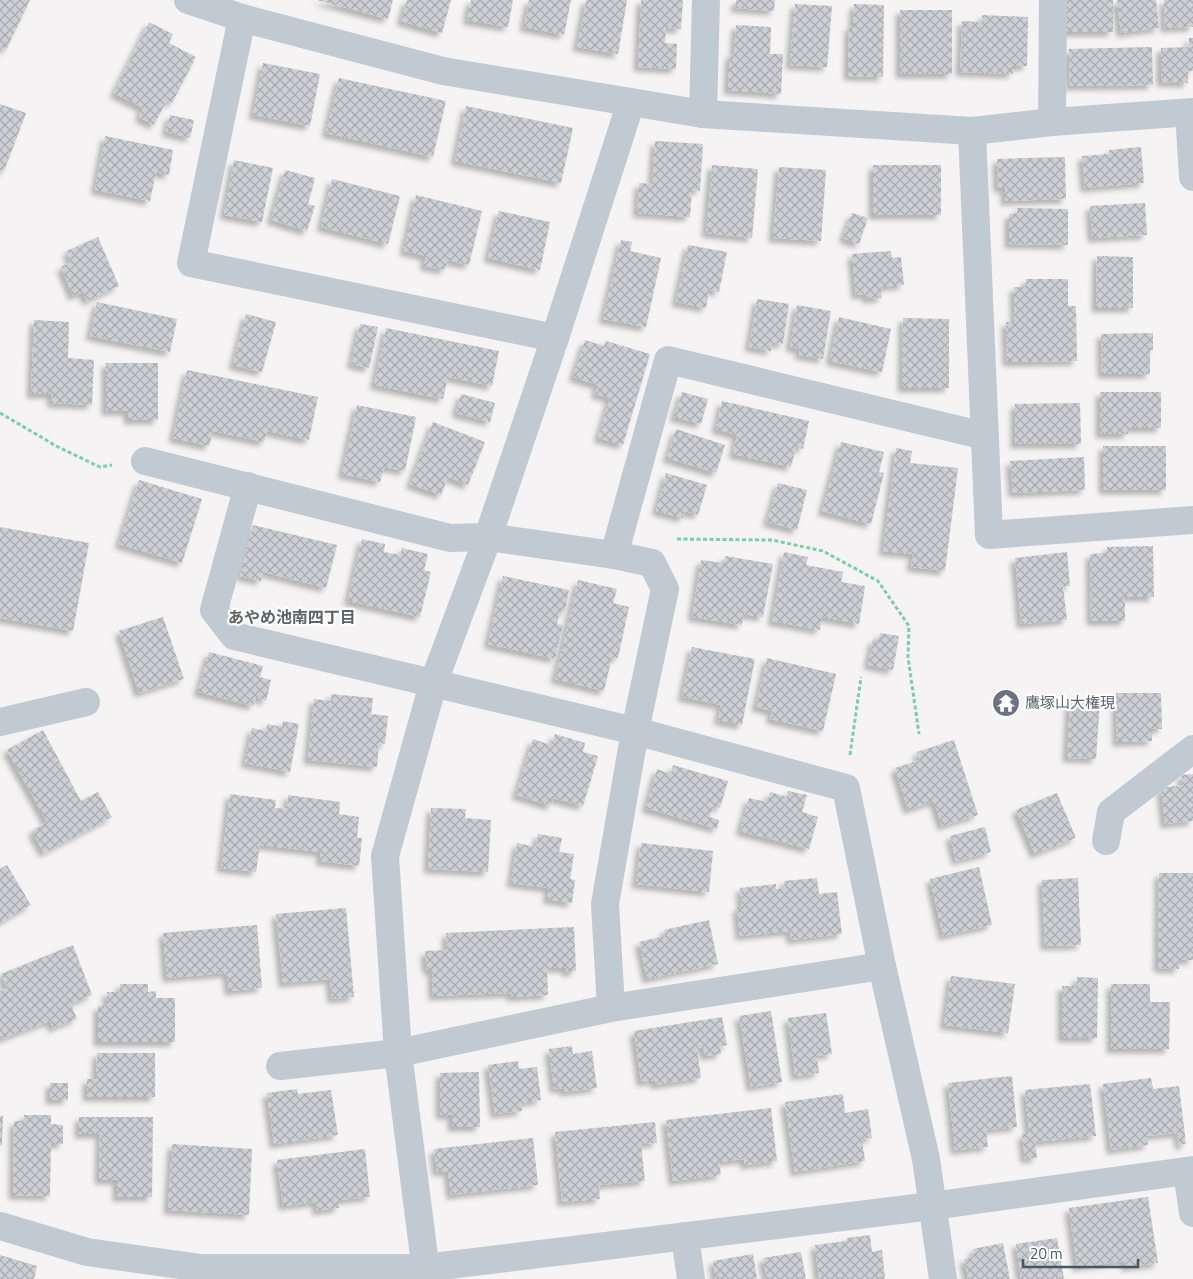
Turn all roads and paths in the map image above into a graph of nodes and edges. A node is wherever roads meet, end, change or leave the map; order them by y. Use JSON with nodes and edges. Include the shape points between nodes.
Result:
{"nodes":[{"id":1,"x":188,"y":0,"type":"edge"},
{"id":2,"x":706,"y":0,"type":"edge"},
{"id":3,"x":1053,"y":0,"type":"edge"},
{"id":4,"x":242,"y":18,"type":"junction"},
{"id":5,"x":631,"y":102,"type":"junction"},
{"id":6,"x":1191,"y":113,"type":"edge"},
{"id":7,"x":703,"y":114,"type":"junction"},
{"id":8,"x":1052,"y":122,"type":"junction"},
{"id":9,"x":972,"y":131,"type":"junction"},
{"id":10,"x":1193,"y":177,"type":"edge"},
{"id":11,"x":555,"y":338,"type":"junction"},
{"id":12,"x":0,"y":413,"type":"edge"},
{"id":13,"x":985,"y":436,"type":"junction"},
{"id":14,"x":145,"y":461,"type":"joint"},
{"id":15,"x":248,"y":486,"type":"junction"},
{"id":16,"x":1193,"y":520,"type":"edge"},
{"id":17,"x":488,"y":537,"type":"junction"},
{"id":18,"x":617,"y":547,"type":"junction"},
{"id":19,"x":861,"y":678,"type":"dead end"},
{"id":20,"x":433,"y":684,"type":"junction"},
{"id":21,"x":86,"y":702,"type":"dead end"},
{"id":22,"x":0,"y":722,"type":"edge"},
{"id":23,"x":635,"y":731,"type":"junction"},
{"id":24,"x":919,"y":734,"type":"dead end"},
{"id":25,"x":1193,"y":749,"type":"edge"},
{"id":26,"x":846,"y":788,"type":"junction"},
{"id":27,"x":1106,"y":841,"type":"dead end"},
{"id":28,"x":882,"y":966,"type":"junction"},
{"id":29,"x":611,"y":1008,"type":"junction"},
{"id":30,"x":398,"y":1053,"type":"junction"},
{"id":31,"x":280,"y":1066,"type":"dead end"},
{"id":32,"x":1190,"y":1170,"type":"edge"},
{"id":33,"x":932,"y":1206,"type":"junction"},
{"id":34,"x":1193,"y":1213,"type":"edge"},
{"id":35,"x":0,"y":1226,"type":"edge"},
{"id":36,"x":685,"y":1236,"type":"junction"},
{"id":37,"x":202,"y":1273,"type":"edge"},
{"id":38,"x":426,"y":1274,"type":"edge"},
{"id":39,"x":691,"y":1279,"type":"edge"},
{"id":40,"x":943,"y":1279,"type":"edge"}],
"edges":[{"from":1,"to":4,"type":"street"},
{"from":2,"to":7,"type":"street"},
{"from":3,"to":8,"type":"street"},
{"from":4,"to":5,"type":"street","via":[[444,71]]},
{"from":4,"to":11,"type":"street","via":[[192,263]]},
{"from":5,"to":7,"type":"street"},
{"from":5,"to":11,"type":"street"},
{"from":6,"to":8,"type":"street"},
{"from":6,"to":10,"type":"street"},
{"from":7,"to":9,"type":"street"},
{"from":8,"to":9,"type":"street"},
{"from":9,"to":13,"type":"street"},
{"from":11,"to":17,"type":"street"},
{"from":12,"to":14,"type":"path","via":[[100,467]]},
{"from":13,"to":16,"type":"street","via":[[989,535]]},
{"from":13,"to":18,"type":"street","via":[[668,360]]},
{"from":14,"to":15,"type":"street"},
{"from":15,"to":17,"type":"street","via":[[450,538]]},
{"from":15,"to":20,"type":"street","via":[[214,610],[234,636]]},
{"from":17,"to":18,"type":"street"},
{"from":17,"to":20,"type":"street"},
{"from":18,"to":23,"type":"street","via":[[652,563],[665,589]]},
{"from":18,"to":24,"type":"path","via":[[698,538],[772,540],[823,551],[878,581],[909,626],[908,657]]},
{"from":19,"to":26,"type":"path"},
{"from":20,"to":23,"type":"street"},
{"from":20,"to":30,"type":"street","via":[[385,856]]},
{"from":21,"to":22,"type":"street"},
{"from":23,"to":26,"type":"street"},
{"from":23,"to":29,"type":"street","via":[[605,904]]},
{"from":25,"to":27,"type":"street","via":[[1110,812]]},
{"from":26,"to":28,"type":"street"},
{"from":28,"to":29,"type":"street"},
{"from":28,"to":33,"type":"street","via":[[926,1159]]},
{"from":29,"to":30,"type":"street"},
{"from":30,"to":31,"type":"street"},
{"from":30,"to":38,"type":"street"},
{"from":32,"to":33,"type":"street"},
{"from":32,"to":34,"type":"street"},
{"from":33,"to":36,"type":"street"},
{"from":33,"to":40,"type":"street"},
{"from":35,"to":37,"type":"street","via":[[87,1252]]},
{"from":36,"to":38,"type":"street"},
{"from":36,"to":39,"type":"street"},
{"from":37,"to":38,"type":"street"}]}
